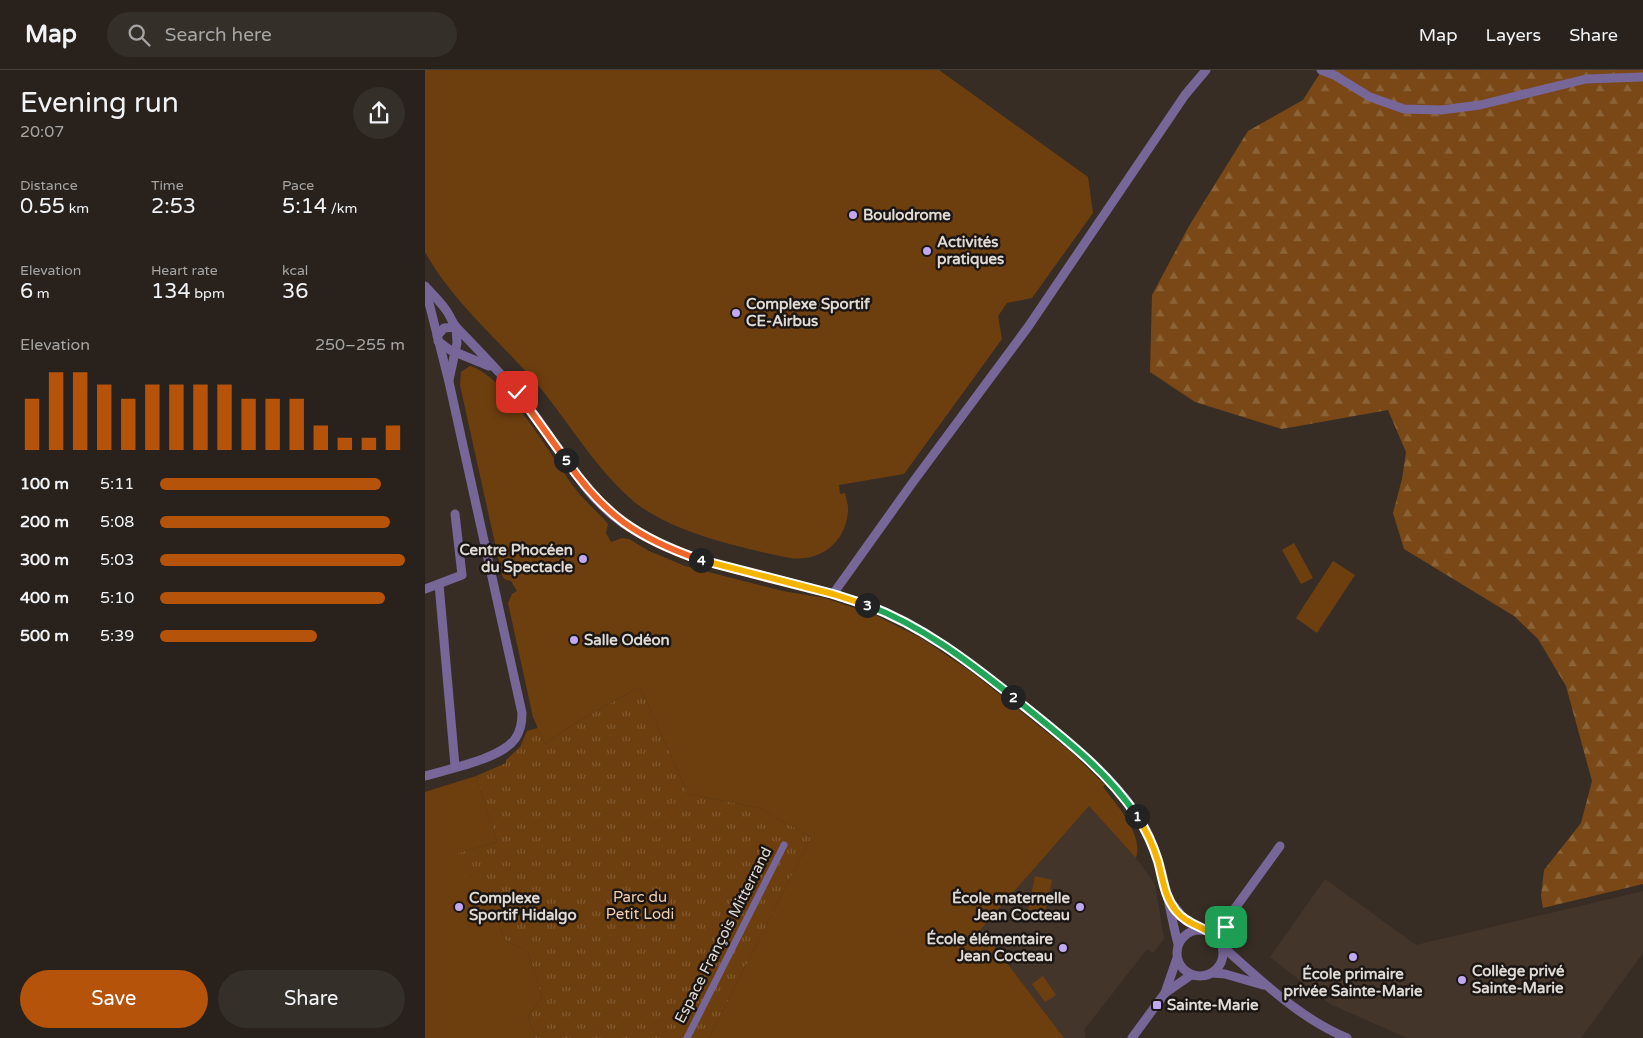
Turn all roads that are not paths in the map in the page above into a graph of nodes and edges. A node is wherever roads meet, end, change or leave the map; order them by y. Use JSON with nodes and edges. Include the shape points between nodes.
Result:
{"nodes":[{"id":1,"x":1206,"y":70,"type":"edge"},
{"id":2,"x":1321,"y":70,"type":"edge"},
{"id":3,"x":1643,"y":77,"type":"edge"},
{"id":4,"x":425,"y":287,"type":"edge"},
{"id":5,"x":456,"y":327,"type":"junction"},
{"id":6,"x":437,"y":338,"type":"junction"},
{"id":7,"x":455,"y":352,"type":"junction"},
{"id":8,"x":493,"y":368,"type":"junction"},
{"id":9,"x":449,"y":382,"type":"junction"},
{"id":10,"x":455,"y":514,"type":"dead end"},
{"id":11,"x":439,"y":584,"type":"junction"},
{"id":12,"x":425,"y":589,"type":"edge"},
{"id":13,"x":833,"y":594,"type":"junction"},
{"id":14,"x":455,"y":766,"type":"junction"},
{"id":15,"x":425,"y":776,"type":"edge"},
{"id":16,"x":784,"y":845,"type":"dead end"},
{"id":17,"x":1280,"y":846,"type":"dead end"},
{"id":18,"x":1165,"y":892,"type":"junction"},
{"id":19,"x":1233,"y":911,"type":"junction"},
{"id":20,"x":1205,"y":930,"type":"junction"},
{"id":21,"x":1178,"y":944,"type":"junction"},
{"id":22,"x":1221,"y":944,"type":"junction"},
{"id":23,"x":1177,"y":958,"type":"junction"},
{"id":24,"x":1213,"y":973,"type":"junction"},
{"id":25,"x":1191,"y":975,"type":"junction"},
{"id":26,"x":1265,"y":986,"type":"junction"},
{"id":27,"x":1165,"y":993,"type":"junction"},
{"id":28,"x":687,"y":1038,"type":"edge"},
{"id":29,"x":1132,"y":1038,"type":"edge"},
{"id":30,"x":1347,"y":1038,"type":"edge"}],
"edges":[{"from":1,"to":13,"type":"street","via":[[1185,95],[1028,327]]},
{"from":2,"to":3,"type":"street","via":[[1387,104],[1404,109],[1441,110],[1586,79]]},
{"from":4,"to":5,"type":"street"},
{"from":4,"to":6,"type":"street"},
{"from":5,"to":6,"type":"street","via":[[444,328]]},
{"from":5,"to":7,"type":"street"},
{"from":5,"to":8,"type":"street"},
{"from":6,"to":7,"type":"street"},
{"from":6,"to":9,"type":"street"},
{"from":7,"to":8,"type":"street"},
{"from":7,"to":9,"type":"street"},
{"from":8,"to":13,"type":"street","via":[[531,410],[596,499],[625,524],[673,551],[708,563]]},
{"from":9,"to":14,"type":"street","via":[[522,713],[520,730],[511,744],[498,753]]},
{"from":10,"to":11,"type":"street","via":[[462,575]]},
{"from":11,"to":12,"type":"street"},
{"from":11,"to":14,"type":"street"},
{"from":13,"to":18,"type":"street","via":[[881,610],[935,638],[1006,692],[1095,767],[1145,827]]},
{"from":14,"to":15,"type":"street"},
{"from":16,"to":28,"type":"street","name":"Espace François Mitterrand"},
{"from":17,"to":19,"type":"street"},
{"from":18,"to":20,"type":"street","via":[[1176,911]]},
{"from":18,"to":21,"type":"street"},
{"from":19,"to":20,"type":"street"},
{"from":19,"to":22,"type":"street"},
{"from":20,"to":21,"type":"street","via":[[1187,934]]},
{"from":20,"to":22,"type":"street"},
{"from":21,"to":23,"type":"street"},
{"from":22,"to":24,"type":"street","via":[[1222,962]]},
{"from":22,"to":26,"type":"street"},
{"from":23,"to":25,"type":"street","via":[[1184,971]]},
{"from":23,"to":27,"type":"street"},
{"from":24,"to":25,"type":"street","via":[[1198,977]]},
{"from":24,"to":26,"type":"street"},
{"from":25,"to":27,"type":"street"},
{"from":26,"to":30,"type":"street","via":[[1298,1010]]},
{"from":27,"to":29,"type":"street"}]}
